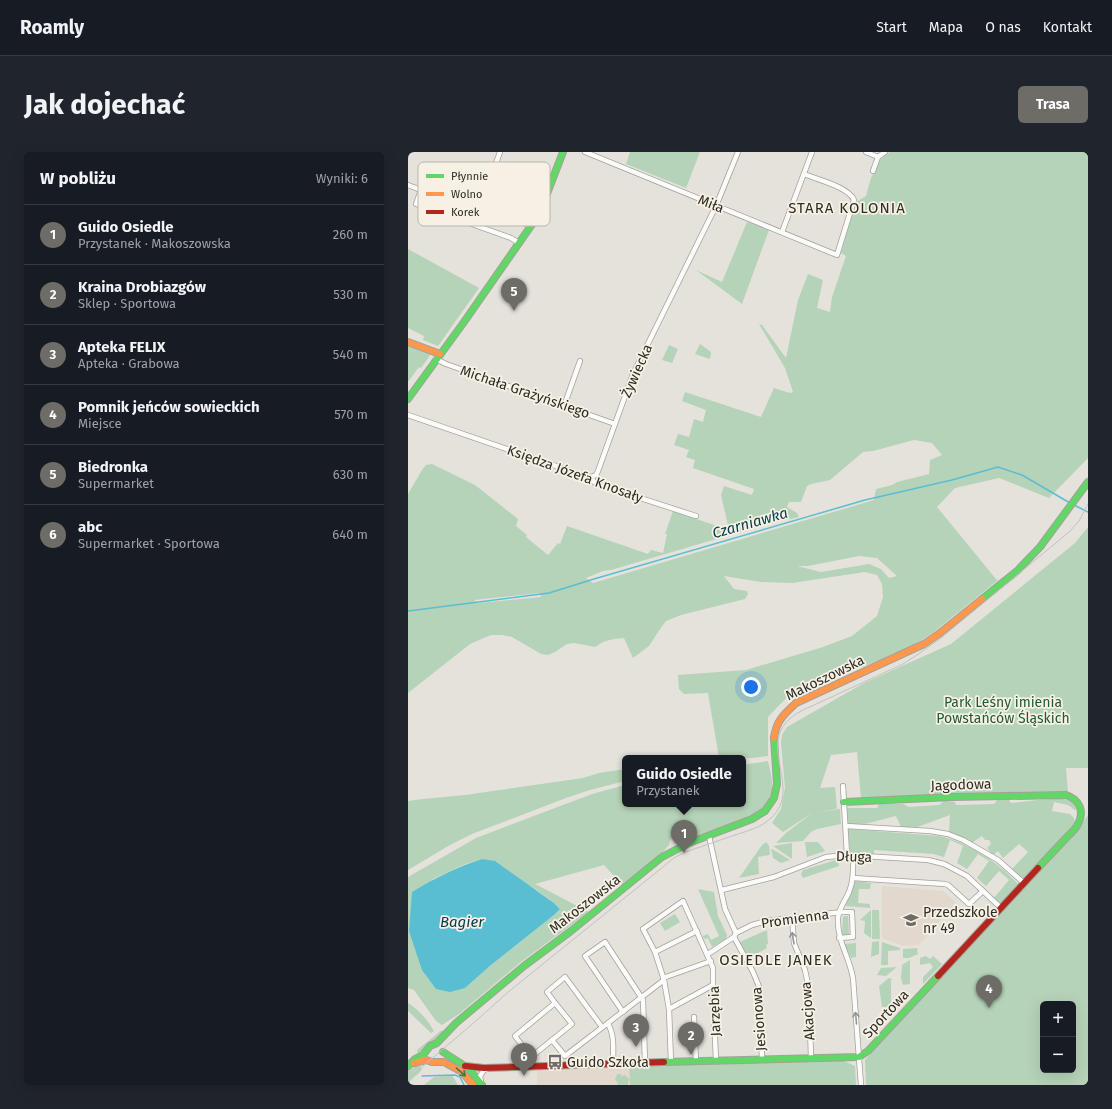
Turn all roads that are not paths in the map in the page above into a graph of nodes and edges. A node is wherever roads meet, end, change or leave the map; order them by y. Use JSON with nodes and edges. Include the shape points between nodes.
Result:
{"nodes":[{"id":1,"x":500,"y":152,"type":"edge"},
{"id":2,"x":563,"y":152,"type":"edge"},
{"id":3,"x":585,"y":152,"type":"edge"},
{"id":4,"x":738,"y":152,"type":"edge"},
{"id":5,"x":812,"y":152,"type":"edge"},
{"id":6,"x":866,"y":152,"type":"edge"},
{"id":7,"x":885,"y":152,"type":"edge"},
{"id":8,"x":878,"y":157,"type":"junction"},
{"id":9,"x":496,"y":162,"type":"edge"},
{"id":10,"x":873,"y":171,"type":"dead end"},
{"id":11,"x":804,"y":174,"type":"junction"},
{"id":12,"x":408,"y":185,"type":"edge"},
{"id":13,"x":550,"y":186,"type":"edge"},
{"id":14,"x":418,"y":189,"type":"edge"},
{"id":15,"x":716,"y":206,"type":"junction"},
{"id":16,"x":477,"y":226,"type":"edge"},
{"id":17,"x":531,"y":226,"type":"edge"},
{"id":18,"x":782,"y":232,"type":"junction"},
{"id":19,"x":519,"y":242,"type":"junction"},
{"id":20,"x":408,"y":342,"type":"edge"},
{"id":21,"x":438,"y":357,"type":"junction"},
{"id":22,"x":580,"y":361,"type":"dead end"},
{"id":23,"x":408,"y":399,"type":"edge"},
{"id":24,"x":564,"y":406,"type":"junction"},
{"id":25,"x":408,"y":415,"type":"edge"},
{"id":26,"x":615,"y":424,"type":"junction"},
{"id":27,"x":591,"y":477,"type":"junction"},
{"id":28,"x":1088,"y":482,"type":"edge"},
{"id":29,"x":696,"y":516,"type":"dead end"},
{"id":30,"x":843,"y":786,"type":"dead end"},
{"id":31,"x":1077,"y":799,"type":"joint"},
{"id":32,"x":844,"y":802,"type":"junction"},
{"id":33,"x":846,"y":826,"type":"junction"},
{"id":34,"x":709,"y":836,"type":"junction"},
{"id":35,"x":850,"y":855,"type":"junction"},
{"id":36,"x":853,"y":878,"type":"junction"},
{"id":37,"x":1024,"y":883,"type":"junction"},
{"id":38,"x":722,"y":890,"type":"junction"},
{"id":39,"x":983,"y":891,"type":"junction"},
{"id":40,"x":1001,"y":908,"type":"junction"},
{"id":41,"x":839,"y":913,"type":"junction"},
{"id":42,"x":792,"y":918,"type":"junction"},
{"id":43,"x":697,"y":931,"type":"junction"},
{"id":44,"x":735,"y":935,"type":"junction"},
{"id":45,"x":839,"y":938,"type":"junction"},
{"id":46,"x":655,"y":952,"type":"junction"},
{"id":47,"x":708,"y":954,"type":"junction"},
{"id":48,"x":711,"y":961,"type":"junction"},
{"id":49,"x":663,"y":979,"type":"junction"},
{"id":50,"x":713,"y":985,"type":"junction"},
{"id":51,"x":642,"y":996,"type":"junction"},
{"id":52,"x":555,"y":1003,"type":"junction"},
{"id":53,"x":669,"y":1009,"type":"junction"},
{"id":54,"x":623,"y":1012,"type":"junction"},
{"id":55,"x":694,"y":1017,"type":"dead end"},
{"id":56,"x":608,"y":1024,"type":"junction"},
{"id":57,"x":602,"y":1027,"type":"junction"},
{"id":58,"x":445,"y":1036,"type":"junction"},
{"id":59,"x":552,"y":1040,"type":"junction"},
{"id":60,"x":435,"y":1045,"type":"junction"},
{"id":61,"x":442,"y":1050,"type":"junction"},
{"id":62,"x":426,"y":1052,"type":"junction"},
{"id":63,"x":531,"y":1057,"type":"junction"},
{"id":64,"x":859,"y":1057,"type":"junction"},
{"id":65,"x":811,"y":1059,"type":"junction"},
{"id":66,"x":762,"y":1060,"type":"junction"},
{"id":67,"x":432,"y":1061,"type":"junction"},
{"id":68,"x":716,"y":1061,"type":"junction"},
{"id":69,"x":671,"y":1062,"type":"junction"},
{"id":70,"x":696,"y":1062,"type":"junction"},
{"id":71,"x":645,"y":1063,"type":"junction"},
{"id":72,"x":409,"y":1064,"type":"edge"},
{"id":73,"x":613,"y":1064,"type":"junction"},
{"id":74,"x":465,"y":1066,"type":"junction"},
{"id":75,"x":525,"y":1066,"type":"junction"},
{"id":76,"x":489,"y":1068,"type":"junction"},
{"id":77,"x":472,"y":1085,"type":"edge"},
{"id":78,"x":482,"y":1085,"type":"edge"},
{"id":79,"x":861,"y":1085,"type":"edge"}],
"edges":[{"from":1,"to":9,"type":"street"},
{"from":2,"to":13,"type":"main road"},
{"from":3,"to":15,"type":"street","name":"Miła"},
{"from":4,"to":15,"type":"street","name":"Żywiecka"},
{"from":5,"to":11,"type":"street"},
{"from":6,"to":8,"type":"street"},
{"from":7,"to":8,"type":"street"},
{"from":8,"to":10,"type":"street"},
{"from":11,"to":18,"type":"street"},
{"from":11,"to":18,"type":"street","name":"Miła","via":[[842,189],[853,197],[837,255]]},
{"from":12,"to":14,"type":"street"},
{"from":15,"to":18,"type":"street","name":"Miła"},
{"from":15,"to":26,"type":"street","name":"Żywiecka","via":[[633,374]]},
{"from":16,"to":19,"type":"street"},
{"from":17,"to":19,"type":"main road"},
{"from":19,"to":21,"type":"main road"},
{"from":20,"to":21,"type":"main road"},
{"from":21,"to":23,"type":"main road"},
{"from":21,"to":24,"type":"street","name":"Michała Grażyńskiego","via":[[446,364]]},
{"from":22,"to":24,"type":"street"},
{"from":24,"to":26,"type":"street","name":"Michała Grażyńskiego"},
{"from":25,"to":27,"type":"street","name":"Księdza Józefa Knosały"},
{"from":26,"to":27,"type":"street","name":"Żywiecka","via":[[598,471]]},
{"from":27,"to":29,"type":"street","name":"Księdza Józefa Knosały","via":[[600,485]]},
{"from":28,"to":34,"type":"main road","name":"Makoszowska","via":[[1040,547],[1018,570],[936,636],[913,650],[796,703],[784,713],[773,735],[777,782],[770,804],[753,819]]},
{"from":30,"to":32,"type":"street"},
{"from":31,"to":32,"type":"main road","name":"Jagodowa","via":[[1066,795]]},
{"from":31,"to":37,"type":"main road","name":"Sportowa","via":[[1081,809],[1078,825]]},
{"from":32,"to":33,"type":"street"},
{"from":33,"to":35,"type":"street"},
{"from":33,"to":37,"type":"street","via":[[948,834],[998,860]]},
{"from":34,"to":38,"type":"street","name":"Jesionowa"},
{"from":34,"to":58,"type":"main road","name":"Makoszowska","via":[[678,847],[662,858],[524,966],[456,1023]]},
{"from":35,"to":36,"type":"street"},
{"from":35,"to":38,"type":"street","name":"Długa","via":[[826,857],[774,877]]},
{"from":35,"to":39,"type":"street","name":"Długa","via":[[936,862],[962,873]]},
{"from":36,"to":39,"type":"street","name":"Długa","via":[[945,884],[969,904]]},
{"from":36,"to":41,"type":"street"},
{"from":37,"to":40,"type":"main road","name":"Sportowa"},
{"from":38,"to":44,"type":"street","name":"Jesionowa","via":[[725,909]]},
{"from":39,"to":40,"type":"street","name":"Długa"},
{"from":40,"to":64,"type":"main road","name":"Sportowa","via":[[868,1051]]},
{"from":41,"to":42,"type":"street","name":"Promienna"},
{"from":41,"to":45,"type":"street"},
{"from":41,"to":45,"type":"street","name":"Promienna","via":[[852,912],[853,937]]},
{"from":42,"to":44,"type":"street","name":"Promienna","via":[[752,925]]},
{"from":65,"to":42,"type":"street","name":"Akacjowa","one_way":true,"via":[[809,989],[805,970],[794,943]]},
{"from":43,"to":46,"type":"street"},
{"from":43,"to":46,"type":"street","name":"Jarzębia","via":[[684,901],[643,929]]},
{"from":43,"to":47,"type":"street","name":"Jarzębia"},
{"from":44,"to":47,"type":"street","name":"Promienna"},
{"from":44,"to":66,"type":"street","name":"Jesionowa","via":[[760,989]]},
{"from":64,"to":45,"type":"street","one_way":true,"via":[[852,970]]},
{"from":46,"to":49,"type":"street","name":"Jarzębia"},
{"from":47,"to":48,"type":"street","name":"Jarzębia"},
{"from":48,"to":49,"type":"street"},
{"from":48,"to":50,"type":"street","name":"Jarzębia"},
{"from":49,"to":51,"type":"street"},
{"from":49,"to":53,"type":"street","name":"Jarzębia"},
{"from":50,"to":53,"type":"street"},
{"from":50,"to":68,"type":"street","name":"Jarzębia"},
{"from":51,"to":54,"type":"street"},
{"from":51,"to":54,"type":"street","via":[[605,942],[585,956]]},
{"from":51,"to":71,"type":"street"},
{"from":52,"to":57,"type":"street","via":[[546,992],[565,977]]},
{"from":52,"to":59,"type":"street","via":[[572,1024]]},
{"from":52,"to":63,"type":"street","via":[[515,1036]]},
{"from":53,"to":69,"type":"street","name":"Jarzębia"},
{"from":54,"to":56,"type":"street"},
{"from":55,"to":70,"type":"street"},
{"from":56,"to":57,"type":"street"},
{"from":56,"to":73,"type":"street","via":[[612,1035]]},
{"from":57,"to":59,"type":"street","via":[[565,1056]]},
{"from":58,"to":60,"type":"main road","name":"Makoszowska"},
{"from":58,"to":61,"type":"main road","name":"Makoszowska"},
{"from":59,"to":63,"type":"street"},
{"from":60,"to":61,"type":"main road"},
{"from":60,"to":62,"type":"main road","name":"Makoszowska","via":[[430,1046]]},
{"from":61,"to":67,"type":"main road","name":"Makoszowska","via":[[441,1058]]},
{"from":61,"to":74,"type":"main road","via":[[447,1056]]},
{"from":62,"to":67,"type":"main road"},
{"from":62,"to":72,"type":"main road","name":"Makoszowska"},
{"from":63,"to":75,"type":"street"},
{"from":64,"to":65,"type":"main road","name":"Sportowa"},
{"from":64,"to":79,"type":"street"},
{"from":65,"to":66,"type":"main road","name":"Sportowa"},
{"from":66,"to":68,"type":"main road","name":"Sportowa"},
{"from":67,"to":72,"type":"main road","name":"Makoszowska","via":[[424,1060]]},
{"from":67,"to":77,"type":"main road","one_way":true,"via":[[444,1062],[457,1068]]},
{"from":68,"to":70,"type":"main road","name":"Sportowa"},
{"from":69,"to":70,"type":"main road","name":"Sportowa"},
{"from":69,"to":71,"type":"main road","name":"Sportowa"},
{"from":71,"to":73,"type":"main road","name":"Sportowa"},
{"from":73,"to":75,"type":"main road","name":"Sportowa"},
{"from":74,"to":76,"type":"main road","name":"Sportowa"},
{"from":74,"to":78,"type":"main road"},
{"from":75,"to":76,"type":"main road","name":"Sportowa"},
{"from":76,"to":78,"type":"street","via":[[480,1076]]}]}
